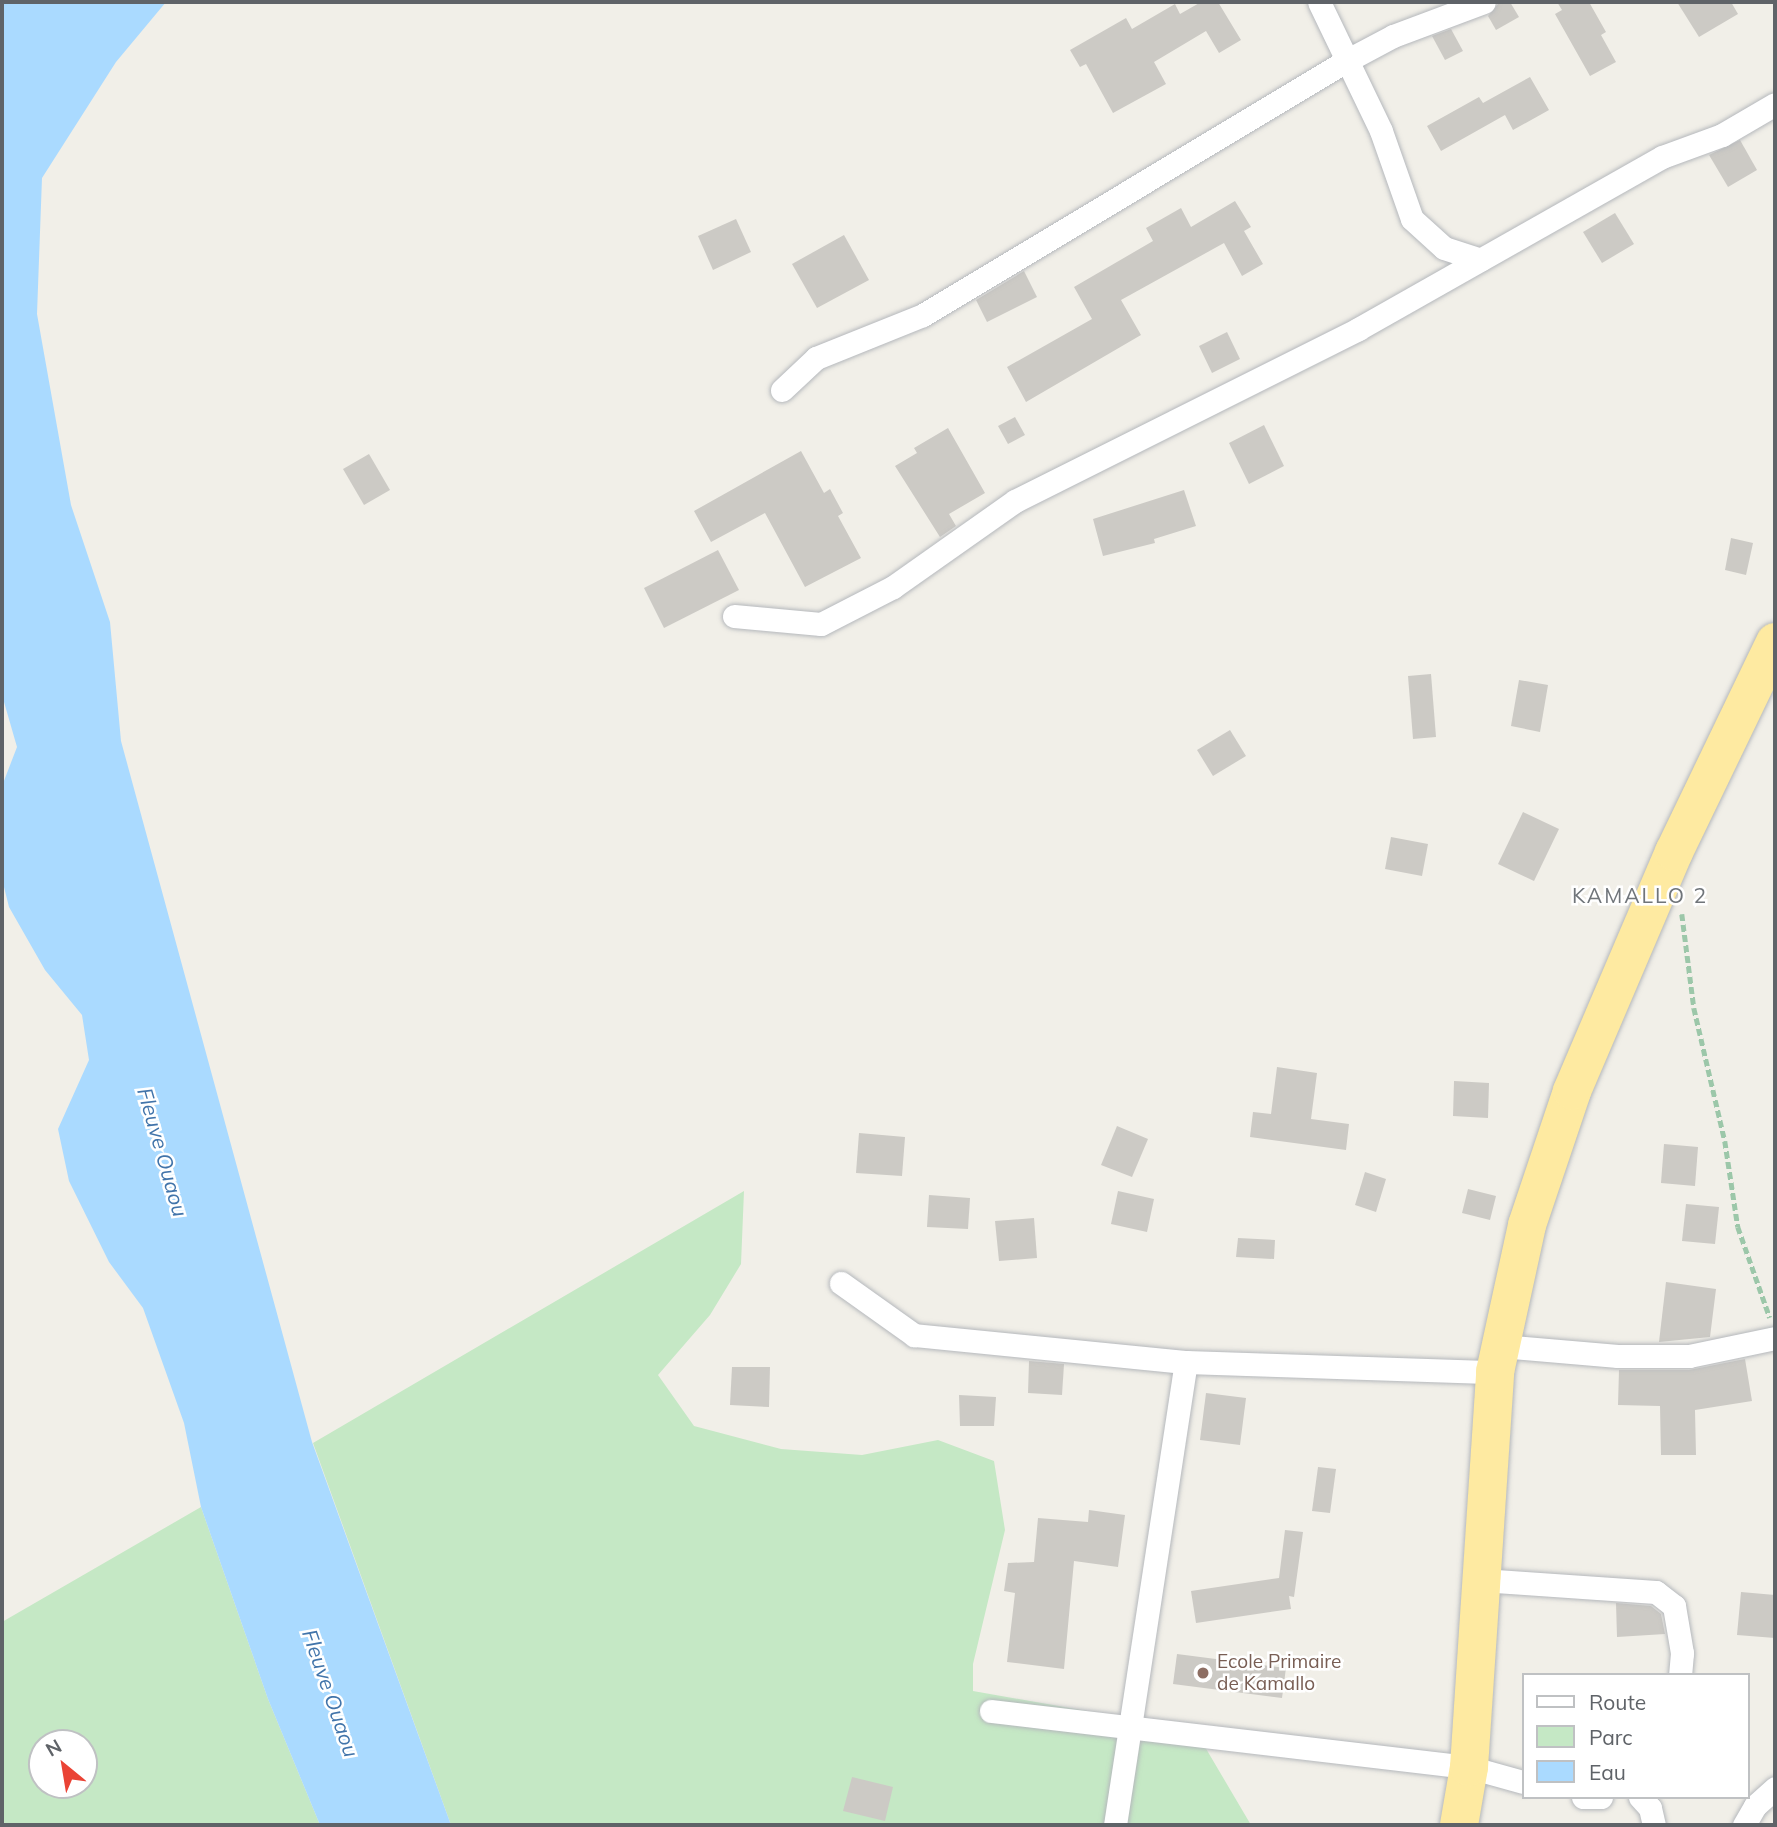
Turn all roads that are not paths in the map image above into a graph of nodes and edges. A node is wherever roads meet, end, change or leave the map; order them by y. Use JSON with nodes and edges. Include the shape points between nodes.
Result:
{"nodes":[{"id":1,"x":1319,"y":2,"type":"edge"},
{"id":2,"x":1484,"y":2,"type":"edge"},
{"id":3,"x":1346,"y":61,"type":"junction"},
{"id":4,"x":1775,"y":104,"type":"edge"},
{"id":5,"x":1480,"y":260,"type":"junction"},
{"id":6,"x":782,"y":390,"type":"dead end"},
{"id":7,"x":734,"y":616,"type":"dead end"},
{"id":8,"x":1775,"y":642,"type":"edge"},
{"id":9,"x":841,"y":1283,"type":"dead end"},
{"id":10,"x":1773,"y":1330,"type":"edge"},
{"id":11,"x":1498,"y":1359,"type":"junction"},
{"id":12,"x":1186,"y":1362,"type":"junction"},
{"id":13,"x":1481,"y":1580,"type":"junction"},
{"id":14,"x":1680,"y":1673,"type":"edge"},
{"id":15,"x":991,"y":1711,"type":"dead end"},
{"id":16,"x":1129,"y":1728,"type":"junction"},
{"id":17,"x":1469,"y":1767,"type":"junction"},
{"id":18,"x":1522,"y":1782,"type":"edge"},
{"id":19,"x":1775,"y":1788,"type":"edge"},
{"id":20,"x":1642,"y":1799,"type":"edge"},
{"id":21,"x":1115,"y":1825,"type":"edge"},
{"id":22,"x":1459,"y":1825,"type":"edge"},
{"id":23,"x":1654,"y":1825,"type":"edge"},
{"id":24,"x":1744,"y":1825,"type":"edge"}],
"edges":[{"from":1,"to":3,"type":"street"},
{"from":2,"to":3,"type":"street","via":[[1393,37]]},
{"from":3,"to":5,"type":"street","via":[[1381,131],[1412,219],[1444,248]]},
{"from":3,"to":6,"type":"street","via":[[923,315],[817,358]]},
{"from":4,"to":5,"type":"street","via":[[1722,135],[1661,158]]},
{"from":5,"to":7,"type":"street","via":[[1358,329],[1015,501],[892,587],[821,624]]},
{"from":8,"to":11,"type":"highway","via":[[1674,852],[1572,1091],[1527,1224]]},
{"from":9,"to":12,"type":"street","via":[[914,1335]]},
{"from":10,"to":11,"type":"street","via":[[1689,1356]]},
{"from":11,"to":12,"type":"street"},
{"from":11,"to":13,"type":"highway"},
{"from":12,"to":16,"type":"street"},
{"from":13,"to":14,"type":"street","via":[[1656,1592],[1674,1606],[1682,1653]]},
{"from":13,"to":17,"type":"highway"},
{"from":15,"to":16,"type":"street"},
{"from":16,"to":17,"type":"street"},
{"from":16,"to":21,"type":"street"},
{"from":17,"to":18,"type":"street"},
{"from":17,"to":22,"type":"highway"},
{"from":19,"to":24,"type":"street","via":[[1755,1806]]},
{"from":20,"to":23,"type":"street","via":[[1650,1808]]}]}
